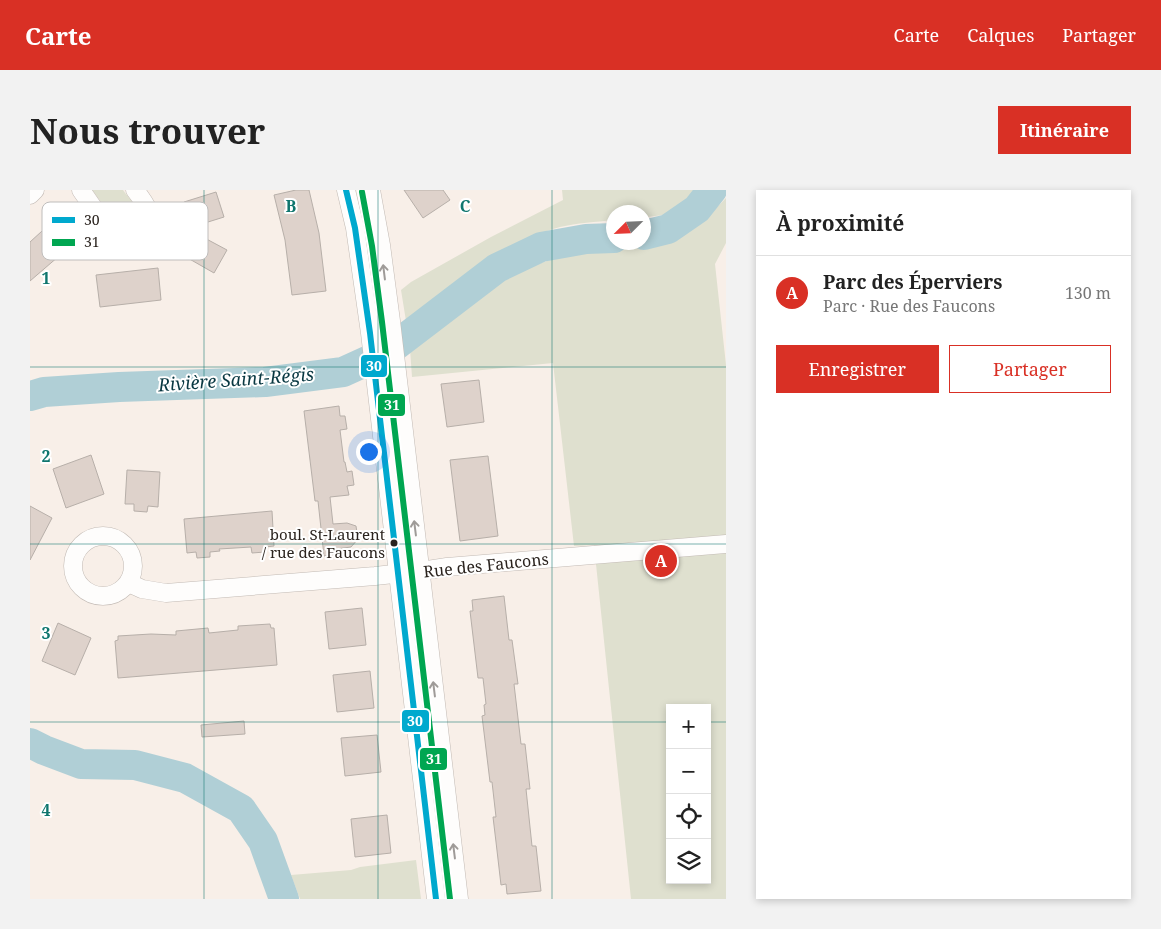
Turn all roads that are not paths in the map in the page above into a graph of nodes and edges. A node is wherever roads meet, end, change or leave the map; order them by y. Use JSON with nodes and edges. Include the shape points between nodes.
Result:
{"nodes":[{"id":1,"x":35,"y":190,"type":"edge"},
{"id":2,"x":81,"y":190,"type":"edge"},
{"id":3,"x":135,"y":190,"type":"edge"},
{"id":4,"x":346,"y":190,"type":"edge"},
{"id":5,"x":371,"y":190,"type":"edge"},
{"id":6,"x":30,"y":194,"type":"edge"},
{"id":7,"x":90,"y":202,"type":"edge"},
{"id":8,"x":144,"y":202,"type":"edge"},
{"id":9,"x":726,"y":544,"type":"edge"},
{"id":10,"x":421,"y":571,"type":"junction"},
{"id":11,"x":397,"y":574,"type":"junction"},
{"id":12,"x":129,"y":583,"type":"dead end"},
{"id":13,"x":436,"y":899,"type":"edge"},
{"id":14,"x":459,"y":899,"type":"edge"}],
"edges":[{"from":1,"to":6,"type":"street"},
{"from":2,"to":7,"type":"street"},
{"from":3,"to":8,"type":"street"},
{"from":4,"to":11,"type":"street","via":[[355,228],[370,333]]},
{"from":10,"to":5,"type":"street","one_way":true,"via":[[381,245]]},
{"from":9,"to":10,"type":"street","name":"Rue des Faucons"},
{"from":10,"to":11,"type":"street","name":"Rue des Faucons"},
{"from":14,"to":10,"type":"street","one_way":true},
{"from":11,"to":12,"type":"street","name":"Rue des Faucons","via":[[166,593]]},
{"from":11,"to":13,"type":"street"}]}
